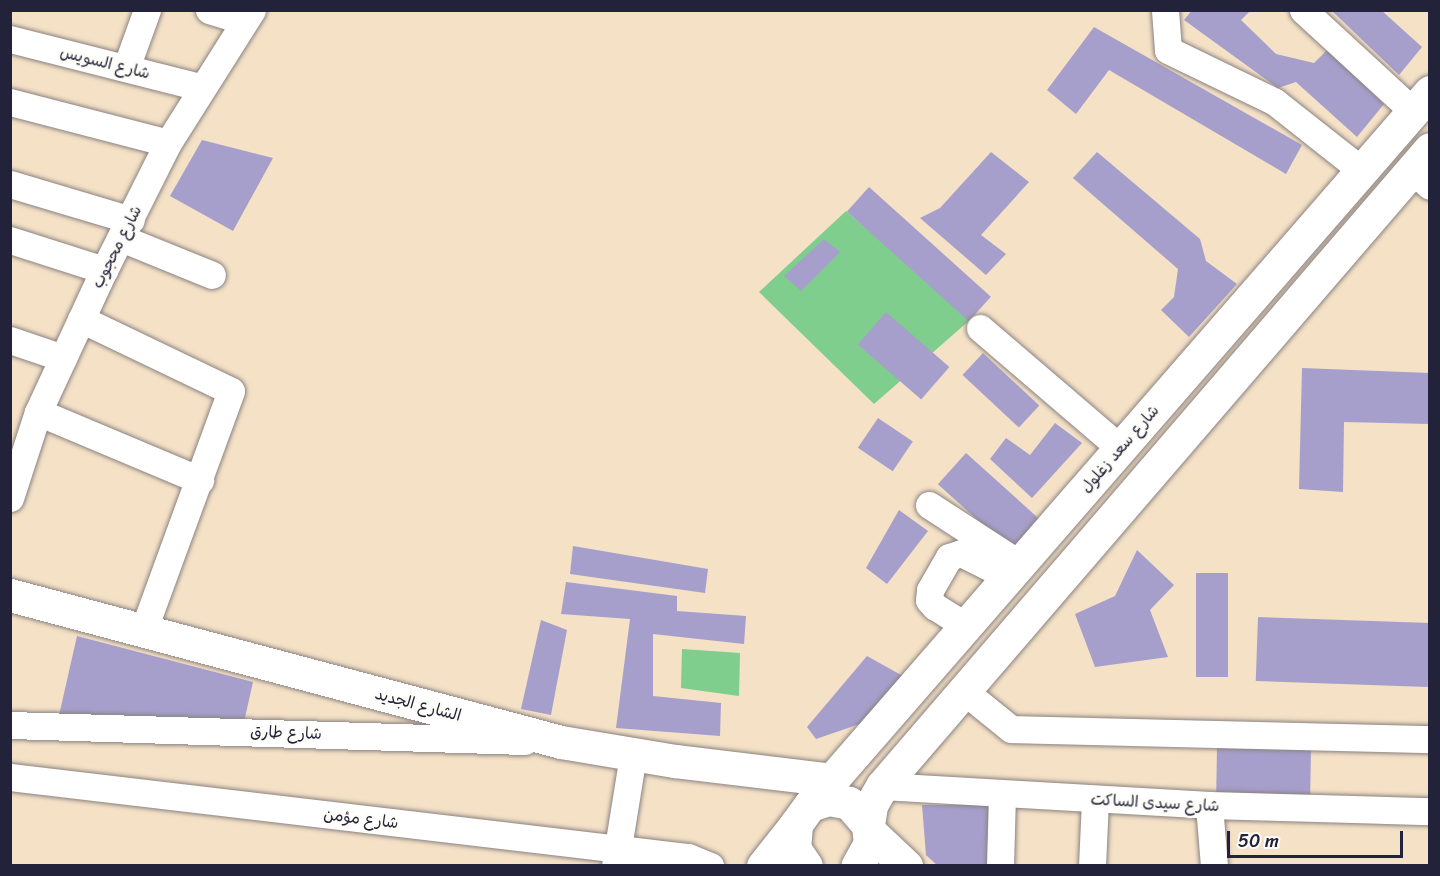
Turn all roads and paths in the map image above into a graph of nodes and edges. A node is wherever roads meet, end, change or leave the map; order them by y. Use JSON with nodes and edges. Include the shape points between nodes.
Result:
{"nodes":[{"id":1,"x":147,"y":10,"type":"edge"},
{"id":2,"x":209,"y":10,"type":"edge"},
{"id":3,"x":1165,"y":10,"type":"edge"},
{"id":4,"x":1304,"y":10,"type":"edge"},
{"id":5,"x":248,"y":16,"type":"edge"},
{"id":6,"x":10,"y":39,"type":"edge"},
{"id":7,"x":126,"y":68,"type":"junction"},
{"id":8,"x":200,"y":87,"type":"junction"},
{"id":9,"x":1421,"y":101,"type":"edge"},
{"id":10,"x":10,"y":102,"type":"edge"},
{"id":11,"x":168,"y":143,"type":"junction"},
{"id":12,"x":1423,"y":168,"type":"edge"},
{"id":13,"x":1361,"y":170,"type":"junction"},
{"id":14,"x":10,"y":184,"type":"edge"},
{"id":15,"x":126,"y":229,"type":"junction"},
{"id":16,"x":10,"y":240,"type":"edge"},
{"id":17,"x":104,"y":270,"type":"junction"},
{"id":18,"x":212,"y":275,"type":"dead end"},
{"id":19,"x":81,"y":319,"type":"junction"},
{"id":20,"x":980,"y":328,"type":"dead end"},
{"id":21,"x":10,"y":340,"type":"edge"},
{"id":22,"x":63,"y":358,"type":"junction"},
{"id":23,"x":38,"y":412,"type":"junction"},
{"id":24,"x":20,"y":437,"type":"edge"},
{"id":25,"x":1120,"y":448,"type":"junction"},
{"id":26,"x":1151,"y":476,"type":"junction"},
{"id":27,"x":200,"y":480,"type":"junction"},
{"id":28,"x":10,"y":498,"type":"edge"},
{"id":29,"x":929,"y":505,"type":"dead end"},
{"id":30,"x":1014,"y":570,"type":"junction"},
{"id":31,"x":10,"y":595,"type":"edge"},
{"id":32,"x":966,"y":626,"type":"junction"},
{"id":33,"x":143,"y":631,"type":"junction"},
{"id":34,"x":964,"y":691,"type":"junction"},
{"id":35,"x":10,"y":725,"type":"edge"},
{"id":36,"x":1430,"y":739,"type":"edge"},
{"id":37,"x":561,"y":742,"type":"junction"},
{"id":38,"x":633,"y":755,"type":"junction"},
{"id":39,"x":776,"y":773,"type":"junction"},
{"id":40,"x":10,"y":777,"type":"edge"},
{"id":41,"x":832,"y":780,"type":"junction"},
{"id":42,"x":882,"y":786,"type":"junction"},
{"id":43,"x":1002,"y":796,"type":"junction"},
{"id":44,"x":1095,"y":800,"type":"junction"},
{"id":45,"x":1209,"y":806,"type":"junction"},
{"id":46,"x":1430,"y":811,"type":"edge"},
{"id":47,"x":802,"y":814,"type":"junction"},
{"id":48,"x":869,"y":829,"type":"junction"},
{"id":49,"x":617,"y":857,"type":"edge"},
{"id":50,"x":711,"y":866,"type":"edge"},
{"id":51,"x":763,"y":866,"type":"edge"},
{"id":52,"x":806,"y":866,"type":"edge"},
{"id":53,"x":857,"y":866,"type":"edge"},
{"id":54,"x":906,"y":866,"type":"edge"},
{"id":55,"x":1000,"y":866,"type":"edge"},
{"id":56,"x":1092,"y":866,"type":"edge"},
{"id":57,"x":1214,"y":866,"type":"edge"}],
"edges":[{"from":1,"to":7,"type":"street"},
{"from":2,"to":5,"type":"street"},
{"from":3,"to":13,"type":"street","via":[[1168,50],[1275,102]]},
{"from":4,"to":9,"type":"street"},
{"from":5,"to":8,"type":"street","name":"شارع محجوب"},
{"from":6,"to":7,"type":"street","name":"شارع السويس"},
{"from":7,"to":8,"type":"street","name":"شارع السويس"},
{"from":8,"to":11,"type":"street","name":"شارع محجوب"},
{"from":9,"to":13,"type":"main road","name":"شارع سعد زغلول"},
{"from":10,"to":11,"type":"street"},
{"from":11,"to":15,"type":"street","name":"شارع محجوب"},
{"from":12,"to":26,"type":"main road"},
{"from":13,"to":25,"type":"main road","name":"شارع سعد زغلول"},
{"from":14,"to":15,"type":"street"},
{"from":15,"to":17,"type":"street","name":"شارع محجوب"},
{"from":15,"to":18,"type":"street"},
{"from":16,"to":17,"type":"street"},
{"from":17,"to":19,"type":"street","name":"شارع محجوب"},
{"from":19,"to":22,"type":"street","name":"شارع محجوب"},
{"from":19,"to":27,"type":"street","via":[[231,391]]},
{"from":20,"to":25,"type":"street"},
{"from":21,"to":22,"type":"street"},
{"from":22,"to":23,"type":"street","name":"شارع محجوب"},
{"from":23,"to":24,"type":"street","name":"شارع محجوب"},
{"from":23,"to":27,"type":"street"},
{"from":24,"to":28,"type":"street","name":"شارع محجوب"},
{"from":25,"to":26,"type":"main road"},
{"from":25,"to":30,"type":"main road","name":"شارع سعد زغلول"},
{"from":26,"to":34,"type":"main road"},
{"from":27,"to":33,"type":"street"},
{"from":29,"to":30,"type":"street"},
{"from":30,"to":32,"type":"main road","name":"شارع سعد زغلول"},
{"from":30,"to":32,"type":"street","via":[[961,553],[949,557],[930,590],[929,600]]},
{"from":31,"to":33,"type":"main road","name":"الشارع الجديد"},
{"from":32,"to":41,"type":"main road","name":"شارع سعد زغلول"},
{"from":33,"to":37,"type":"main road","name":"الشارع الجديد"},
{"from":34,"to":36,"type":"street","via":[[1011,729]]},
{"from":34,"to":42,"type":"main road"},
{"from":35,"to":37,"type":"street","name":"شارع طارق"},
{"from":37,"to":38,"type":"main road","name":"الشارع الجديد"},
{"from":38,"to":39,"type":"main road","name":"الشارع الجديد"},
{"from":38,"to":49,"type":"street"},
{"from":39,"to":41,"type":"main road","name":"الشارع الجديد"},
{"from":39,"to":47,"type":"street","via":[[798,787]]},
{"from":40,"to":49,"type":"street","name":"شارع مؤمن"},
{"from":41,"to":47,"type":"main road","name":"شارع سعد زغلول"},
{"from":42,"to":43,"type":"street","name":"شارع سيدى الساكت"},
{"from":42,"to":48,"type":"main road","via":[[871,805]]},
{"from":43,"to":44,"type":"street","name":"شارع سيدى الساكت"},
{"from":43,"to":55,"type":"street"},
{"from":44,"to":45,"type":"street","name":"شارع سيدى الساكت"},
{"from":44,"to":56,"type":"street"},
{"from":45,"to":46,"type":"street","name":"شارع سيدى الساكت"},
{"from":45,"to":57,"type":"street"},
{"from":47,"to":48,"type":"main road","via":[[829,799],[849,803]]},
{"from":47,"to":51,"type":"main road","name":"شارع سعد زغلول"},
{"from":47,"to":52,"type":"main road","via":[[794,848]]},
{"from":48,"to":53,"type":"main road","via":[[867,854]]},
{"from":48,"to":54,"type":"main road"},
{"from":49,"to":50,"type":"street","name":"شارع مؤمن","via":[[688,857]]}]}
